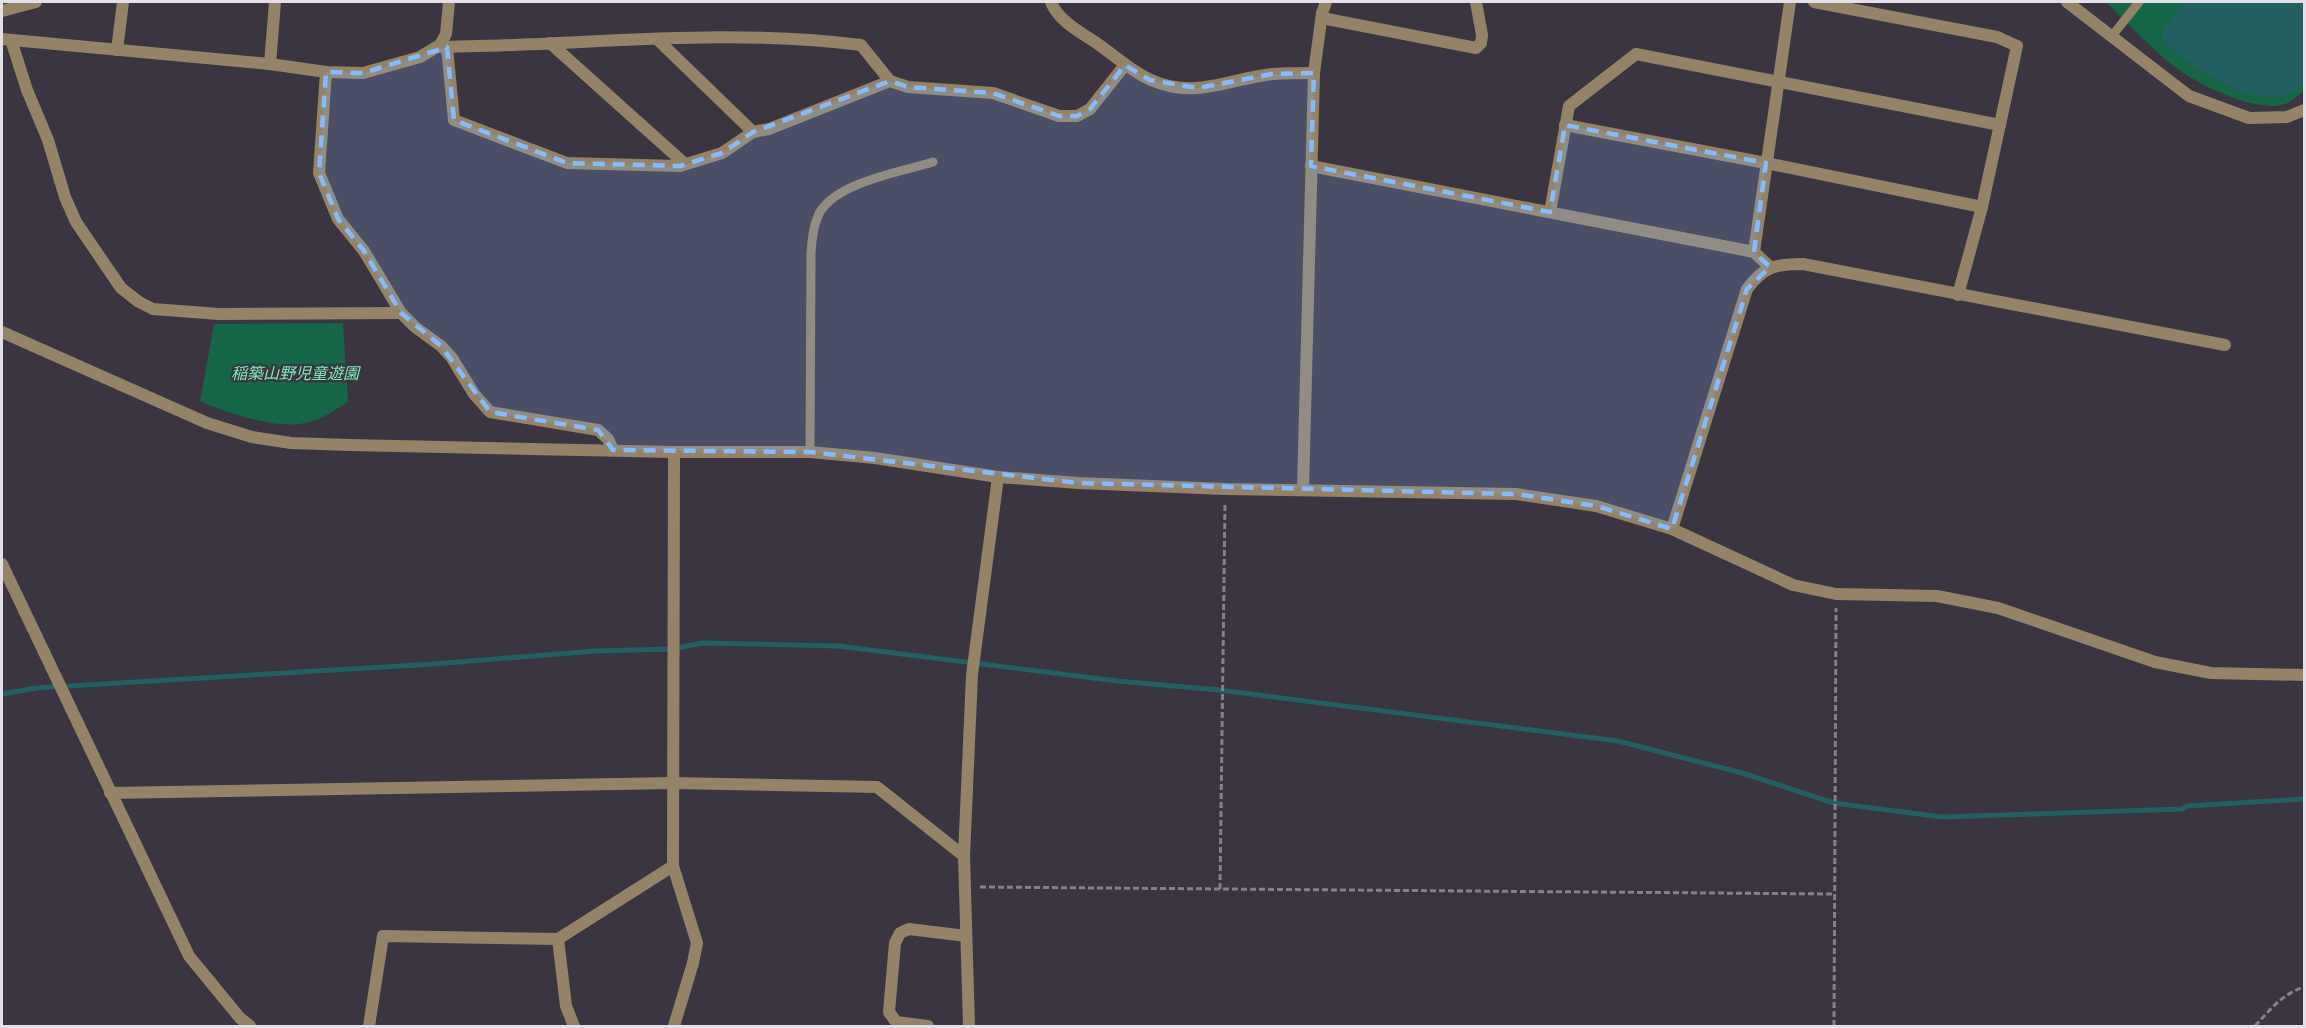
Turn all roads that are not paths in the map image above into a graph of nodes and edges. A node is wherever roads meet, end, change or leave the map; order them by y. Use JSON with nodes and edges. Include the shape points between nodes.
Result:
{"nodes":[{"id":1,"x":36,"y":2,"type":"edge"},
{"id":2,"x":123,"y":2,"type":"edge"},
{"id":3,"x":275,"y":2,"type":"edge"},
{"id":4,"x":449,"y":2,"type":"edge"},
{"id":5,"x":1051,"y":2,"type":"edge"},
{"id":6,"x":1326,"y":2,"type":"edge"},
{"id":7,"x":1476,"y":2,"type":"edge"},
{"id":8,"x":1790,"y":2,"type":"edge"},
{"id":9,"x":1814,"y":2,"type":"edge"},
{"id":10,"x":2067,"y":2,"type":"edge"},
{"id":11,"x":2139,"y":2,"type":"edge"},
{"id":12,"x":2,"y":11,"type":"edge"},
{"id":13,"x":1322,"y":18,"type":"junction"},
{"id":14,"x":2112,"y":36,"type":"junction"},
{"id":15,"x":657,"y":39,"type":"junction"},
{"id":16,"x":6,"y":40,"type":"edge"},
{"id":17,"x":550,"y":43,"type":"junction"},
{"id":18,"x":442,"y":47,"type":"junction"},
{"id":19,"x":117,"y":50,"type":"junction"},
{"id":20,"x":270,"y":64,"type":"junction"},
{"id":21,"x":1125,"y":65,"type":"junction"},
{"id":22,"x":326,"y":72,"type":"junction"},
{"id":23,"x":1314,"y":73,"type":"junction"},
{"id":24,"x":890,"y":81,"type":"junction"},
{"id":25,"x":1777,"y":81,"type":"junction"},
{"id":26,"x":2304,"y":110,"type":"edge"},
{"id":27,"x":1565,"y":125,"type":"junction"},
{"id":28,"x":2000,"y":125,"type":"junction"},
{"id":29,"x":753,"y":132,"type":"junction"},
{"id":30,"x":933,"y":162,"type":"dead end"},
{"id":31,"x":1766,"y":163,"type":"junction"},
{"id":32,"x":684,"y":164,"type":"junction"},
{"id":33,"x":1311,"y":166,"type":"junction"},
{"id":34,"x":1982,"y":207,"type":"junction"},
{"id":35,"x":1550,"y":212,"type":"junction"},
{"id":36,"x":1754,"y":252,"type":"junction"},
{"id":37,"x":1770,"y":267,"type":"junction"},
{"id":38,"x":1958,"y":295,"type":"junction"},
{"id":39,"x":401,"y":313,"type":"junction"},
{"id":40,"x":2,"y":332,"type":"edge"},
{"id":41,"x":2225,"y":345,"type":"dead end"},
{"id":42,"x":613,"y":450,"type":"junction"},
{"id":43,"x":674,"y":452,"type":"junction"},
{"id":44,"x":810,"y":452,"type":"junction"},
{"id":45,"x":998,"y":477,"type":"junction"},
{"id":46,"x":1303,"y":489,"type":"junction"},
{"id":47,"x":1672,"y":529,"type":"junction"},
{"id":48,"x":2,"y":564,"type":"edge"},
{"id":49,"x":2304,"y":675,"type":"edge"},
{"id":50,"x":672,"y":783,"type":"junction"},
{"id":51,"x":110,"y":792,"type":"junction"},
{"id":52,"x":964,"y":856,"type":"junction"},
{"id":53,"x":673,"y":866,"type":"junction"},
{"id":54,"x":966,"y":936,"type":"junction"},
{"id":55,"x":558,"y":939,"type":"junction"},
{"id":56,"x":250,"y":1026,"type":"edge"},
{"id":57,"x":369,"y":1026,"type":"edge"},
{"id":58,"x":574,"y":1026,"type":"edge"},
{"id":59,"x":674,"y":1026,"type":"edge"},
{"id":60,"x":928,"y":1026,"type":"edge"},
{"id":61,"x":969,"y":1026,"type":"edge"}],
"edges":[{"from":1,"to":12,"type":"street"},
{"from":2,"to":19,"type":"street"},
{"from":3,"to":20,"type":"street"},
{"from":4,"to":18,"type":"street"},
{"from":5,"to":21,"type":"street","via":[[1067,22]]},
{"from":6,"to":13,"type":"street"},
{"from":7,"to":13,"type":"street","via":[[1482,35],[1476,48]]},
{"from":8,"to":25,"type":"street"},
{"from":9,"to":28,"type":"street","via":[[1997,37],[2017,46]]},
{"from":10,"to":14,"type":"street"},
{"from":11,"to":14,"type":"lane"},
{"from":13,"to":23,"type":"street"},
{"from":14,"to":26,"type":"street","via":[[2189,96],[2250,118],[2287,117]]},
{"from":15,"to":17,"type":"street"},
{"from":15,"to":24,"type":"street","via":[[709,37],[861,45]]},
{"from":15,"to":29,"type":"street"},
{"from":16,"to":19,"type":"street"},
{"from":16,"to":39,"type":"street","via":[[48,140],[76,222],[121,288],[139,302],[153,309],[219,314]]},
{"from":17,"to":18,"type":"street"},
{"from":17,"to":32,"type":"street"},
{"from":18,"to":22,"type":"street","via":[[363,73]]},
{"from":18,"to":32,"type":"street","via":[[454,120],[567,163]]},
{"from":19,"to":20,"type":"street"},
{"from":20,"to":22,"type":"street"},
{"from":21,"to":23,"type":"street","via":[[1168,86],[1198,88],[1272,74]]},
{"from":21,"to":24,"type":"street","via":[[1090,109],[1077,116],[1059,116],[993,93],[908,87]]},
{"from":22,"to":39,"type":"street","via":[[319,173],[338,219],[364,251]]},
{"from":23,"to":33,"type":"street"},
{"from":24,"to":29,"type":"street"},
{"from":25,"to":27,"type":"street","via":[[1636,54],[1569,106]]},
{"from":25,"to":28,"type":"street"},
{"from":25,"to":31,"type":"street"},
{"from":27,"to":31,"type":"street"},
{"from":27,"to":35,"type":"street"},
{"from":28,"to":34,"type":"street"},
{"from":29,"to":32,"type":"street","via":[[722,153]]},
{"from":30,"to":44,"type":"lane","via":[[837,194],[820,212],[811,253]]},
{"from":31,"to":34,"type":"street"},
{"from":31,"to":36,"type":"street"},
{"from":33,"to":35,"type":"street"},
{"from":33,"to":46,"type":"street"},
{"from":34,"to":38,"type":"street"},
{"from":35,"to":36,"type":"street"},
{"from":36,"to":37,"type":"street"},
{"from":37,"to":38,"type":"street","via":[[1803,264]]},
{"from":37,"to":47,"type":"street","via":[[1757,275],[1747,289]]},
{"from":38,"to":41,"type":"street"},
{"from":39,"to":42,"type":"street","via":[[452,358],[490,412],[597,430]]},
{"from":40,"to":42,"type":"street","via":[[207,423],[252,437],[291,443]]},
{"from":42,"to":43,"type":"street"},
{"from":43,"to":44,"type":"street"},
{"from":43,"to":50,"type":"street"},
{"from":44,"to":45,"type":"street"},
{"from":45,"to":46,"type":"street","via":[[1225,489]]},
{"from":45,"to":52,"type":"street","via":[[972,675]]},
{"from":46,"to":47,"type":"street","via":[[1516,494],[1596,506]]},
{"from":47,"to":49,"type":"street","via":[[1793,585],[1836,594],[1937,596],[1998,608],[2155,662],[2211,672]]},
{"from":48,"to":51,"type":"street"},
{"from":50,"to":51,"type":"street"},
{"from":50,"to":52,"type":"street","via":[[877,787]]},
{"from":50,"to":53,"type":"street"},
{"from":51,"to":56,"type":"street","via":[[189,956]]},
{"from":52,"to":54,"type":"street"},
{"from":53,"to":55,"type":"street"},
{"from":53,"to":59,"type":"street","via":[[697,943]]},
{"from":54,"to":60,"type":"street","via":[[909,929],[900,933],[895,943],[889,1012],[896,1022]]},
{"from":54,"to":61,"type":"street"},
{"from":55,"to":57,"type":"street","via":[[383,936]]},
{"from":55,"to":58,"type":"street","via":[[566,1006]]}]}
